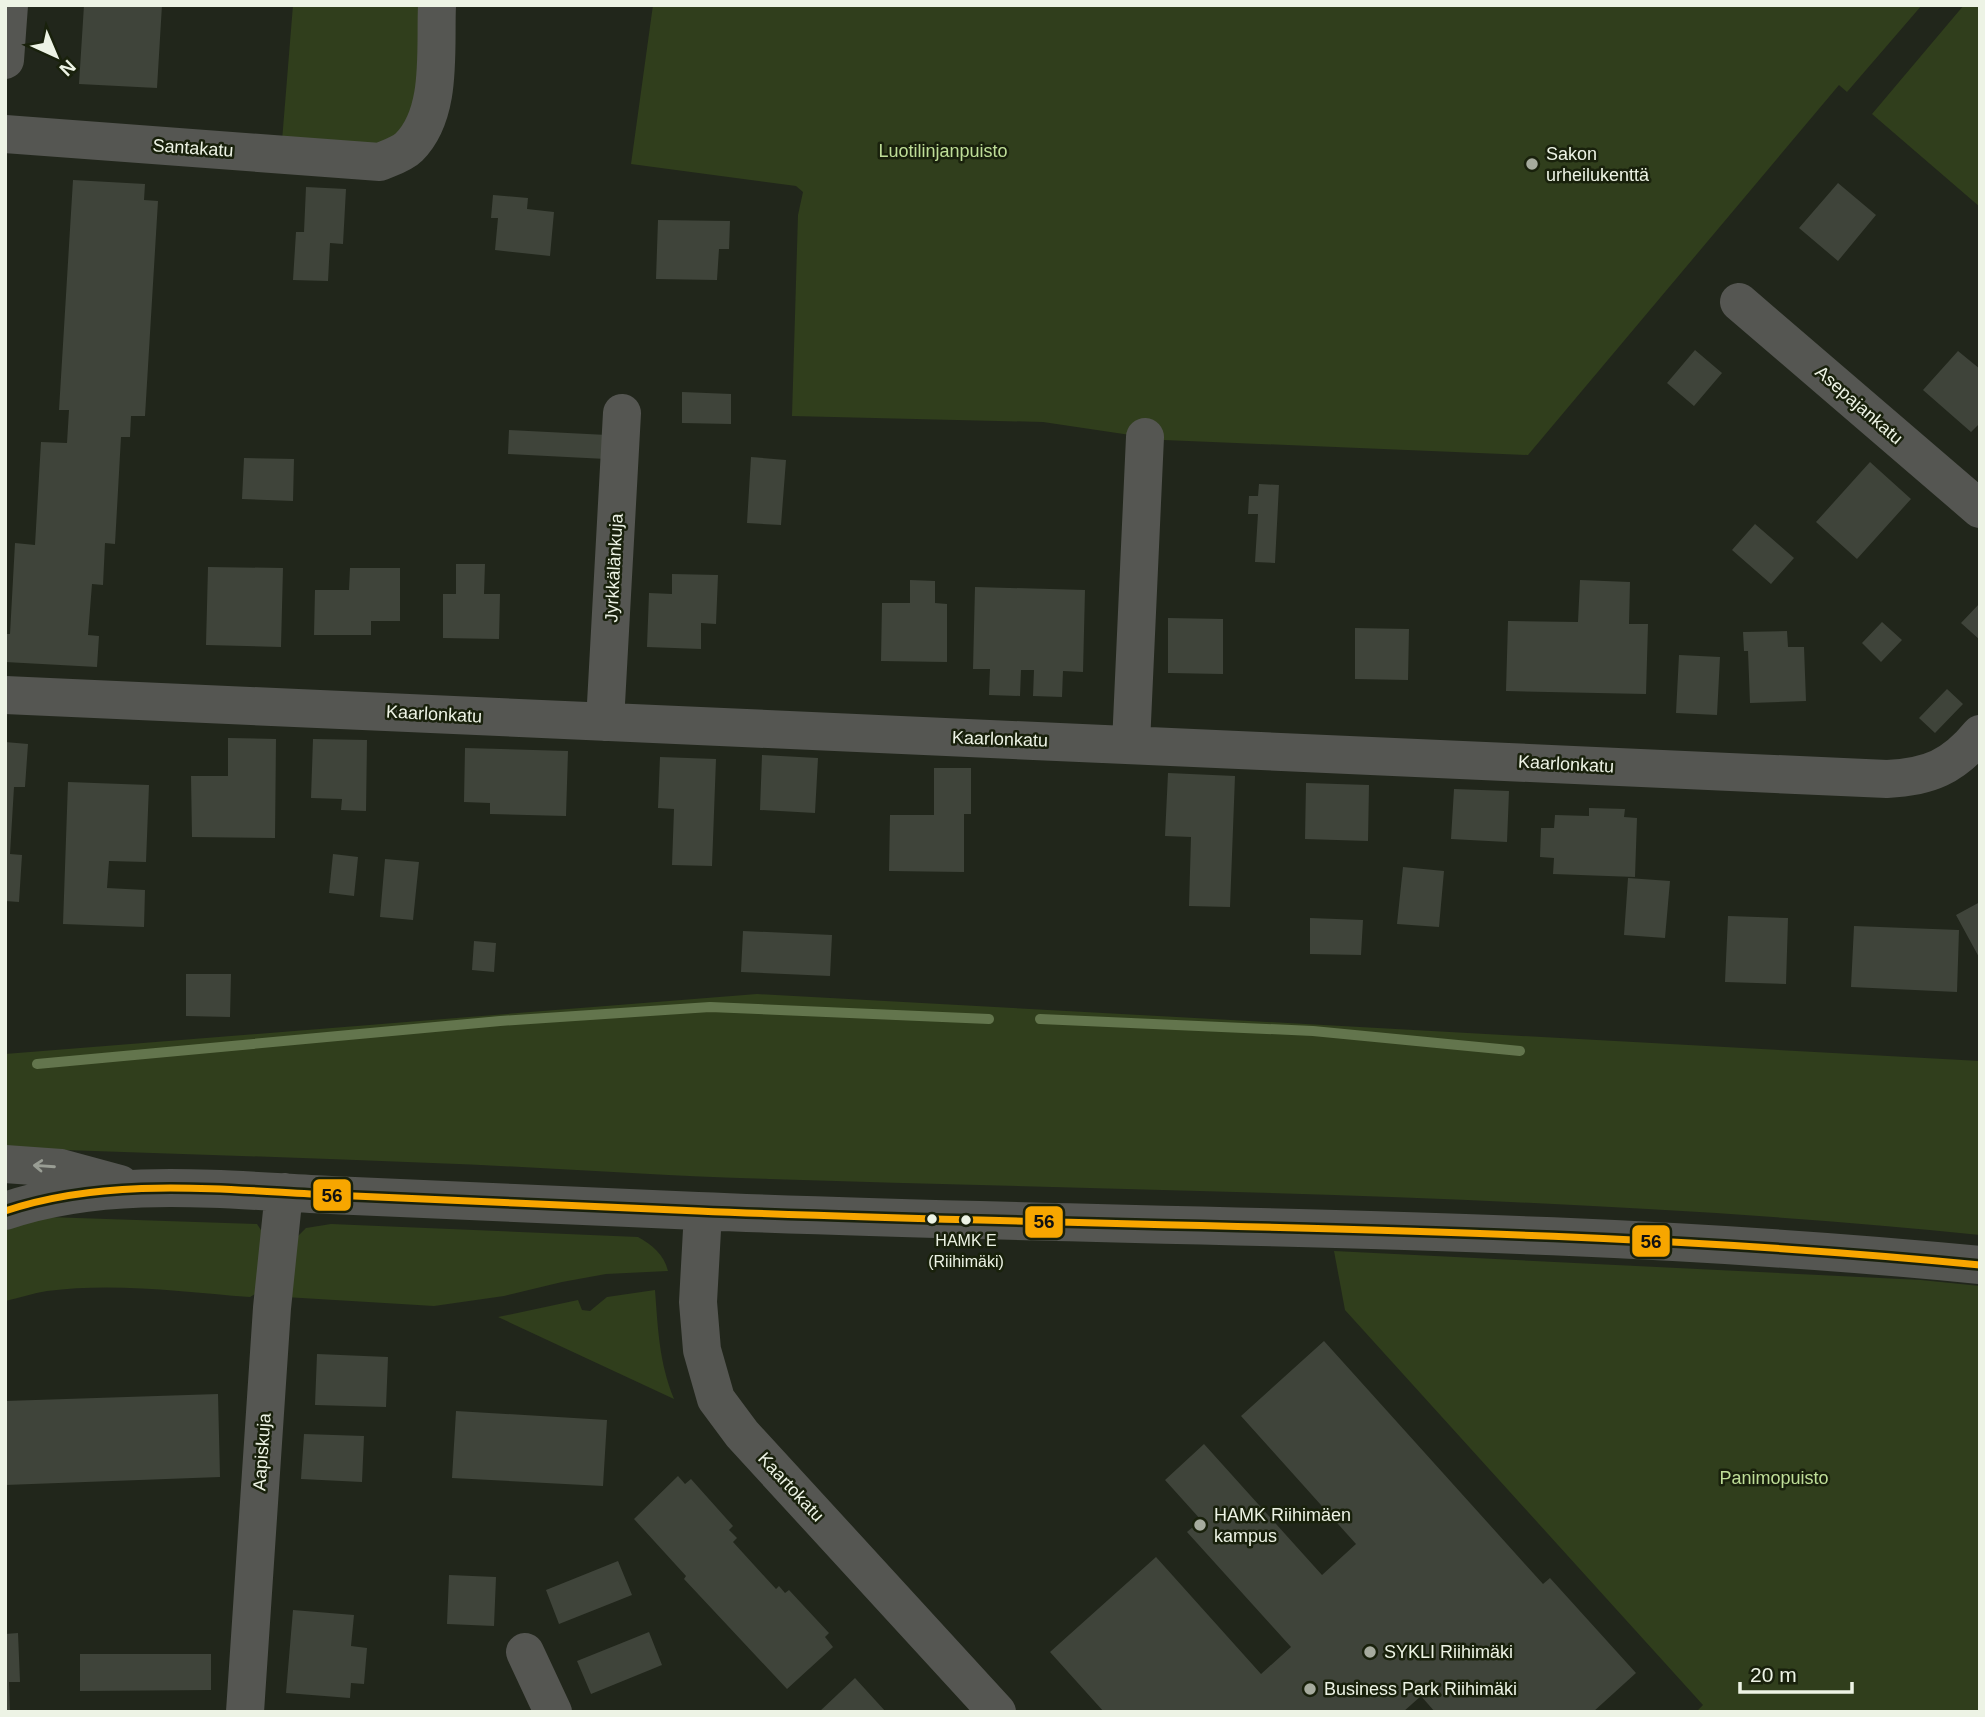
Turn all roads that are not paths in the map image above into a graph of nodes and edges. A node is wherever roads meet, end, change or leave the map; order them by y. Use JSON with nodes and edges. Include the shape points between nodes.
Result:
{"nodes":[{"id":1,"x":9,"y":5,"type":"edge"},
{"id":2,"x":437,"y":5,"type":"edge"},
{"id":3,"x":5,"y":60,"type":"edge"},
{"id":4,"x":5,"y":134,"type":"edge"},
{"id":5,"x":1739,"y":302,"type":"dead end"},
{"id":6,"x":622,"y":414,"type":"dead end"},
{"id":7,"x":1145,"y":437,"type":"dead end"},
{"id":8,"x":1980,"y":509,"type":"edge"},
{"id":9,"x":5,"y":695,"type":"edge"},
{"id":10,"x":605,"y":722,"type":"junction"},
{"id":11,"x":1980,"y":734,"type":"edge"},
{"id":12,"x":1131,"y":744,"type":"junction"},
{"id":13,"x":5,"y":1164,"type":"edge"},
{"id":14,"x":128,"y":1187,"type":"junction"},
{"id":15,"x":284,"y":1192,"type":"junction"},
{"id":16,"x":5,"y":1211,"type":"edge"},
{"id":17,"x":703,"y":1212,"type":"junction"},
{"id":18,"x":1980,"y":1265,"type":"edge"},
{"id":19,"x":525,"y":1652,"type":"dead end"},
{"id":20,"x":245,"y":1712,"type":"edge"},
{"id":21,"x":553,"y":1712,"type":"edge"},
{"id":22,"x":997,"y":1712,"type":"edge"}],
"edges":[{"from":1,"to":3,"type":"street"},
{"from":2,"to":4,"type":"street","name":"Santakatu","via":[[433,89],[425,125],[408,149],[380,162]]},
{"from":5,"to":8,"type":"street","name":"Asepajankatu"},
{"from":6,"to":10,"type":"street","name":"Jyrkkälänkuja"},
{"from":7,"to":12,"type":"street"},
{"from":9,"to":10,"type":"street","name":"Kaarlonkatu"},
{"from":10,"to":12,"type":"street","name":"Kaarlonkatu"},
{"from":11,"to":12,"type":"street","name":"Kaarlonkatu","via":[[1967,750],[1941,768],[1914,778],[1887,779]]},
{"from":14,"to":13,"type":"street","one_way":true,"via":[[61,1168]]},
{"from":14,"to":15,"type":"street"},
{"from":14,"to":16,"type":"street"},
{"from":15,"to":17,"type":"street"},
{"from":15,"to":20,"type":"street","name":"Aapiskuja"},
{"from":17,"to":18,"type":"street","via":[[1531,1236],[1880,1255]]},
{"from":17,"to":22,"type":"street","name":"Kaartokatu","via":[[698,1302],[702,1350],[716,1399],[742,1434]]},
{"from":19,"to":21,"type":"street"}]}
